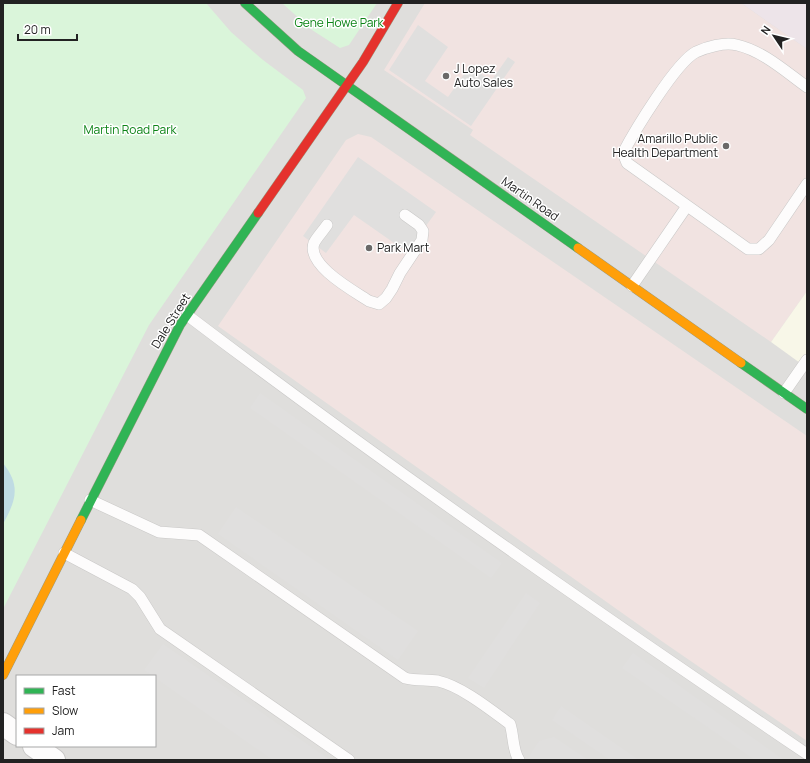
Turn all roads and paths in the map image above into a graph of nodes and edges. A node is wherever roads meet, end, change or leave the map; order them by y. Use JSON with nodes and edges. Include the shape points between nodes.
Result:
{"nodes":[{"id":1,"x":245,"y":3,"type":"edge"},
{"id":2,"x":398,"y":3,"type":"edge"},
{"id":3,"x":347,"y":85,"type":"junction"},
{"id":4,"x":807,"y":87,"type":"edge"},
{"id":5,"x":807,"y":184,"type":"edge"},
{"id":6,"x":687,"y":206,"type":"junction"},
{"id":7,"x":405,"y":215,"type":"dead end"},
{"id":8,"x":327,"y":225,"type":"dead end"},
{"id":9,"x":632,"y":286,"type":"junction"},
{"id":10,"x":187,"y":315,"type":"junction"},
{"id":11,"x":807,"y":360,"type":"edge"},
{"id":12,"x":784,"y":393,"type":"junction"},
{"id":13,"x":807,"y":408,"type":"edge"},
{"id":14,"x":90,"y":500,"type":"junction"},
{"id":15,"x":64,"y":553,"type":"junction"},
{"id":16,"x":3,"y":675,"type":"edge"},
{"id":17,"x":3,"y":724,"type":"edge"},
{"id":18,"x":16,"y":733,"type":"edge"},
{"id":19,"x":35,"y":747,"type":"edge"},
{"id":20,"x":807,"y":754,"type":"edge"},
{"id":21,"x":54,"y":760,"type":"edge"},
{"id":22,"x":349,"y":760,"type":"edge"},
{"id":23,"x":519,"y":760,"type":"edge"}],
"edges":[{"from":1,"to":3,"type":"street","name":"Martin Road","via":[[298,51]]},
{"from":2,"to":3,"type":"street","name":"Dale Street"},
{"from":3,"to":9,"type":"street","name":"Martin Road"},
{"from":3,"to":10,"type":"street","name":"Dale Street"},
{"from":4,"to":6,"type":"lane","via":[[762,56],[736,45],[714,46],[695,53],[680,65],[623,153],[628,163]]},
{"from":5,"to":6,"type":"lane","via":[[769,240],[759,249],[748,249]]},
{"from":6,"to":9,"type":"lane"},
{"from":7,"to":8,"type":"lane","via":[[423,230],[422,240],[389,294],[378,304],[370,302],[322,268],[314,256],[314,244]]},
{"from":9,"to":12,"type":"street","name":"Martin Road"},
{"from":10,"to":14,"type":"street","name":"Dale Street","via":[[149,382]]},
{"from":10,"to":20,"type":"lane","via":[[464,519]]},
{"from":11,"to":12,"type":"lane"},
{"from":12,"to":13,"type":"street","name":"Martin Road"},
{"from":14,"to":15,"type":"street","name":"Dale Street"},
{"from":14,"to":23,"type":"lane","via":[[159,532],[198,535],[405,678],[414,681],[438,681],[463,693],[510,724],[514,752]]},
{"from":15,"to":16,"type":"street","name":"Dale Street"},
{"from":15,"to":22,"type":"lane","via":[[132,589],[160,628]]},
{"from":17,"to":18,"type":"street"},
{"from":19,"to":21,"type":"street"}]}
